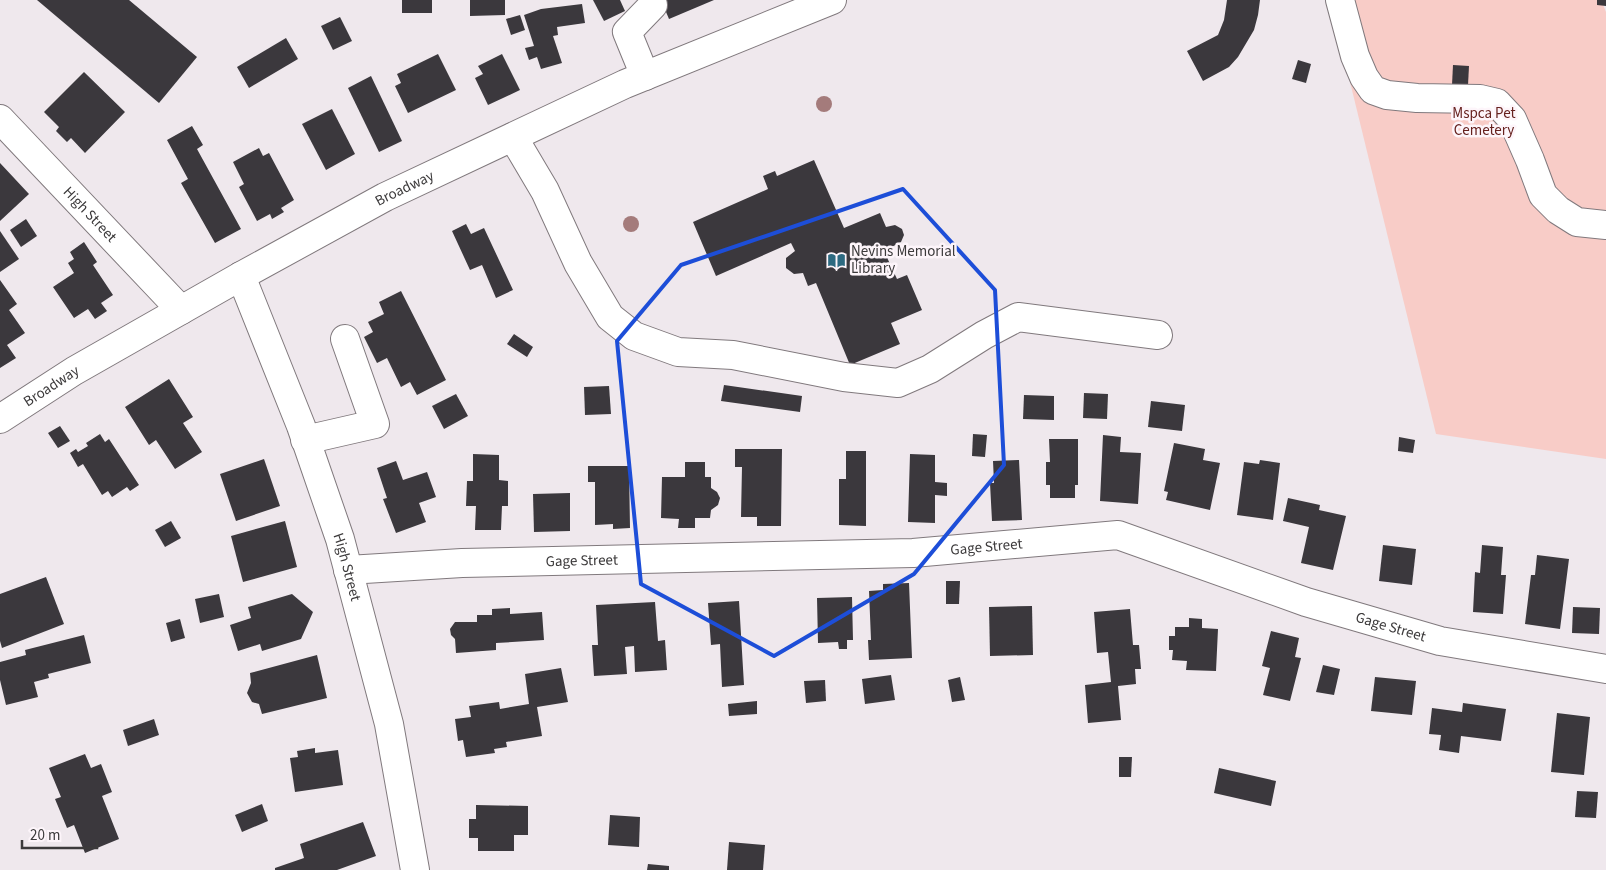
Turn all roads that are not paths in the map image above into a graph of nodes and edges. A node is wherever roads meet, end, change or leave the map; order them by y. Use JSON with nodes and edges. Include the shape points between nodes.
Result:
{"nodes":[{"id":1,"x":832,"y":0,"type":"edge"},
{"id":2,"x":1340,"y":0,"type":"edge"},
{"id":3,"x":653,"y":5,"type":"dead end"},
{"id":4,"x":645,"y":76,"type":"junction"},
{"id":5,"x":0,"y":119,"type":"edge"},
{"id":6,"x":513,"y":137,"type":"junction"},
{"id":7,"x":1606,"y":225,"type":"edge"},
{"id":8,"x":241,"y":276,"type":"junction"},
{"id":9,"x":181,"y":310,"type":"junction"},
{"id":10,"x":1158,"y":335,"type":"dead end"},
{"id":11,"x":345,"y":339,"type":"dead end"},
{"id":12,"x":0,"y":419,"type":"edge"},
{"id":13,"x":305,"y":440,"type":"junction"},
{"id":14,"x":348,"y":570,"type":"junction"},
{"id":15,"x":1606,"y":669,"type":"edge"},
{"id":16,"x":415,"y":870,"type":"edge"}],
"edges":[{"from":1,"to":4,"type":"street","name":"Broadway"},
{"from":2,"to":7,"type":"street","via":[[1355,56],[1373,90],[1387,95],[1480,98],[1497,103],[1512,119],[1542,195],[1577,222]]},
{"from":3,"to":4,"type":"street","via":[[627,32]]},
{"from":4,"to":6,"type":"street","name":"Broadway"},
{"from":5,"to":9,"type":"street","name":"High Street"},
{"from":6,"to":8,"type":"street","name":"Broadway","via":[[385,197]]},
{"from":6,"to":10,"type":"street","via":[[545,191],[578,263],[610,317],[634,336],[678,352],[733,355],[844,377],[898,383],[930,369],[1018,316]]},
{"from":8,"to":9,"type":"street","name":"Broadway"},
{"from":8,"to":13,"type":"street","name":"High Street"},
{"from":9,"to":12,"type":"street","name":"Broadway","via":[[74,371]]},
{"from":11,"to":13,"type":"street","via":[[375,424]]},
{"from":13,"to":14,"type":"street","name":"High Street"},
{"from":14,"to":15,"type":"street","name":"Gage Street","via":[[472,563],[913,552],[1118,535],[1306,602],[1440,640]]},
{"from":14,"to":16,"type":"street","name":"High Street","via":[[389,724]]}]}
